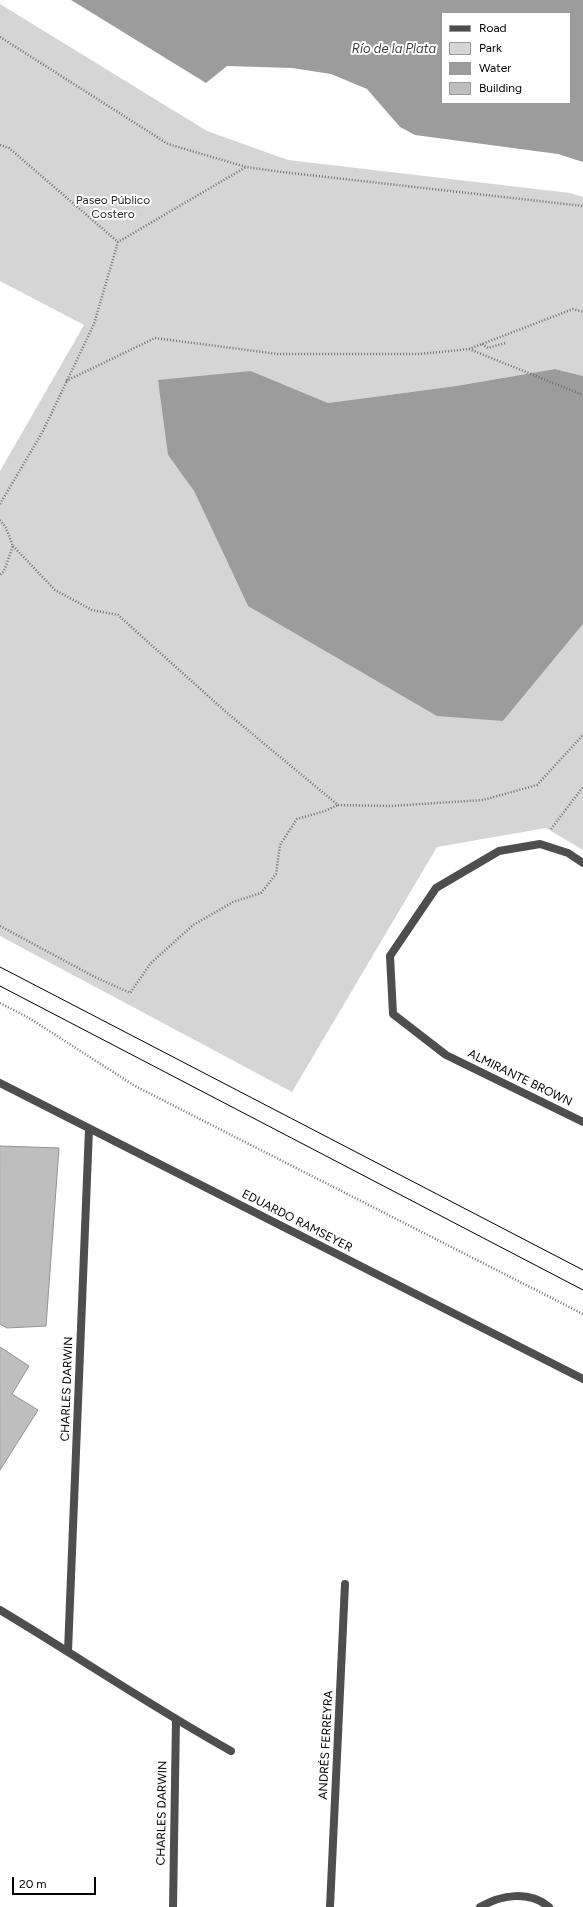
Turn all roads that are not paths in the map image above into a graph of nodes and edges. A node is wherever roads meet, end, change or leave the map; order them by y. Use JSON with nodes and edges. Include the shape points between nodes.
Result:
{"nodes":[{"id":1,"x":583,"y":863,"type":"edge"},
{"id":2,"x":0,"y":1083,"type":"edge"},
{"id":3,"x":583,"y":1122,"type":"edge"},
{"id":4,"x":90,"y":1129,"type":"junction"},
{"id":5,"x":583,"y":1379,"type":"edge"},
{"id":6,"x":345,"y":1584,"type":"dead end"},
{"id":7,"x":0,"y":1610,"type":"edge"},
{"id":8,"x":68,"y":1650,"type":"junction"},
{"id":9,"x":176,"y":1720,"type":"junction"},
{"id":10,"x":231,"y":1751,"type":"dead end"},
{"id":11,"x":173,"y":1907,"type":"edge"},
{"id":12,"x":330,"y":1907,"type":"edge"},
{"id":13,"x":480,"y":1907,"type":"edge"},
{"id":14,"x":549,"y":1907,"type":"edge"}],
"edges":[{"from":1,"to":3,"type":"street","name":"ALMIRANTE BROWN","via":[[568,853],[540,844],[499,851],[436,888],[390,956],[393,1014],[446,1055]]},
{"from":2,"to":4,"type":"street","name":"EDUARDO RAMSEYER"},
{"from":4,"to":5,"type":"street","name":"EDUARDO RAMSEYER"},
{"from":4,"to":8,"type":"street","name":"CHARLES DARWIN"},
{"from":6,"to":12,"type":"street","name":"ANDRÉS FERREYRA"},
{"from":7,"to":8,"type":"street"},
{"from":8,"to":9,"type":"street"},
{"from":9,"to":10,"type":"street"},
{"from":9,"to":11,"type":"street","name":"CHARLES DARWIN"},
{"from":13,"to":14,"type":"street","via":[[490,1901],[509,1896],[528,1896]]}]}
